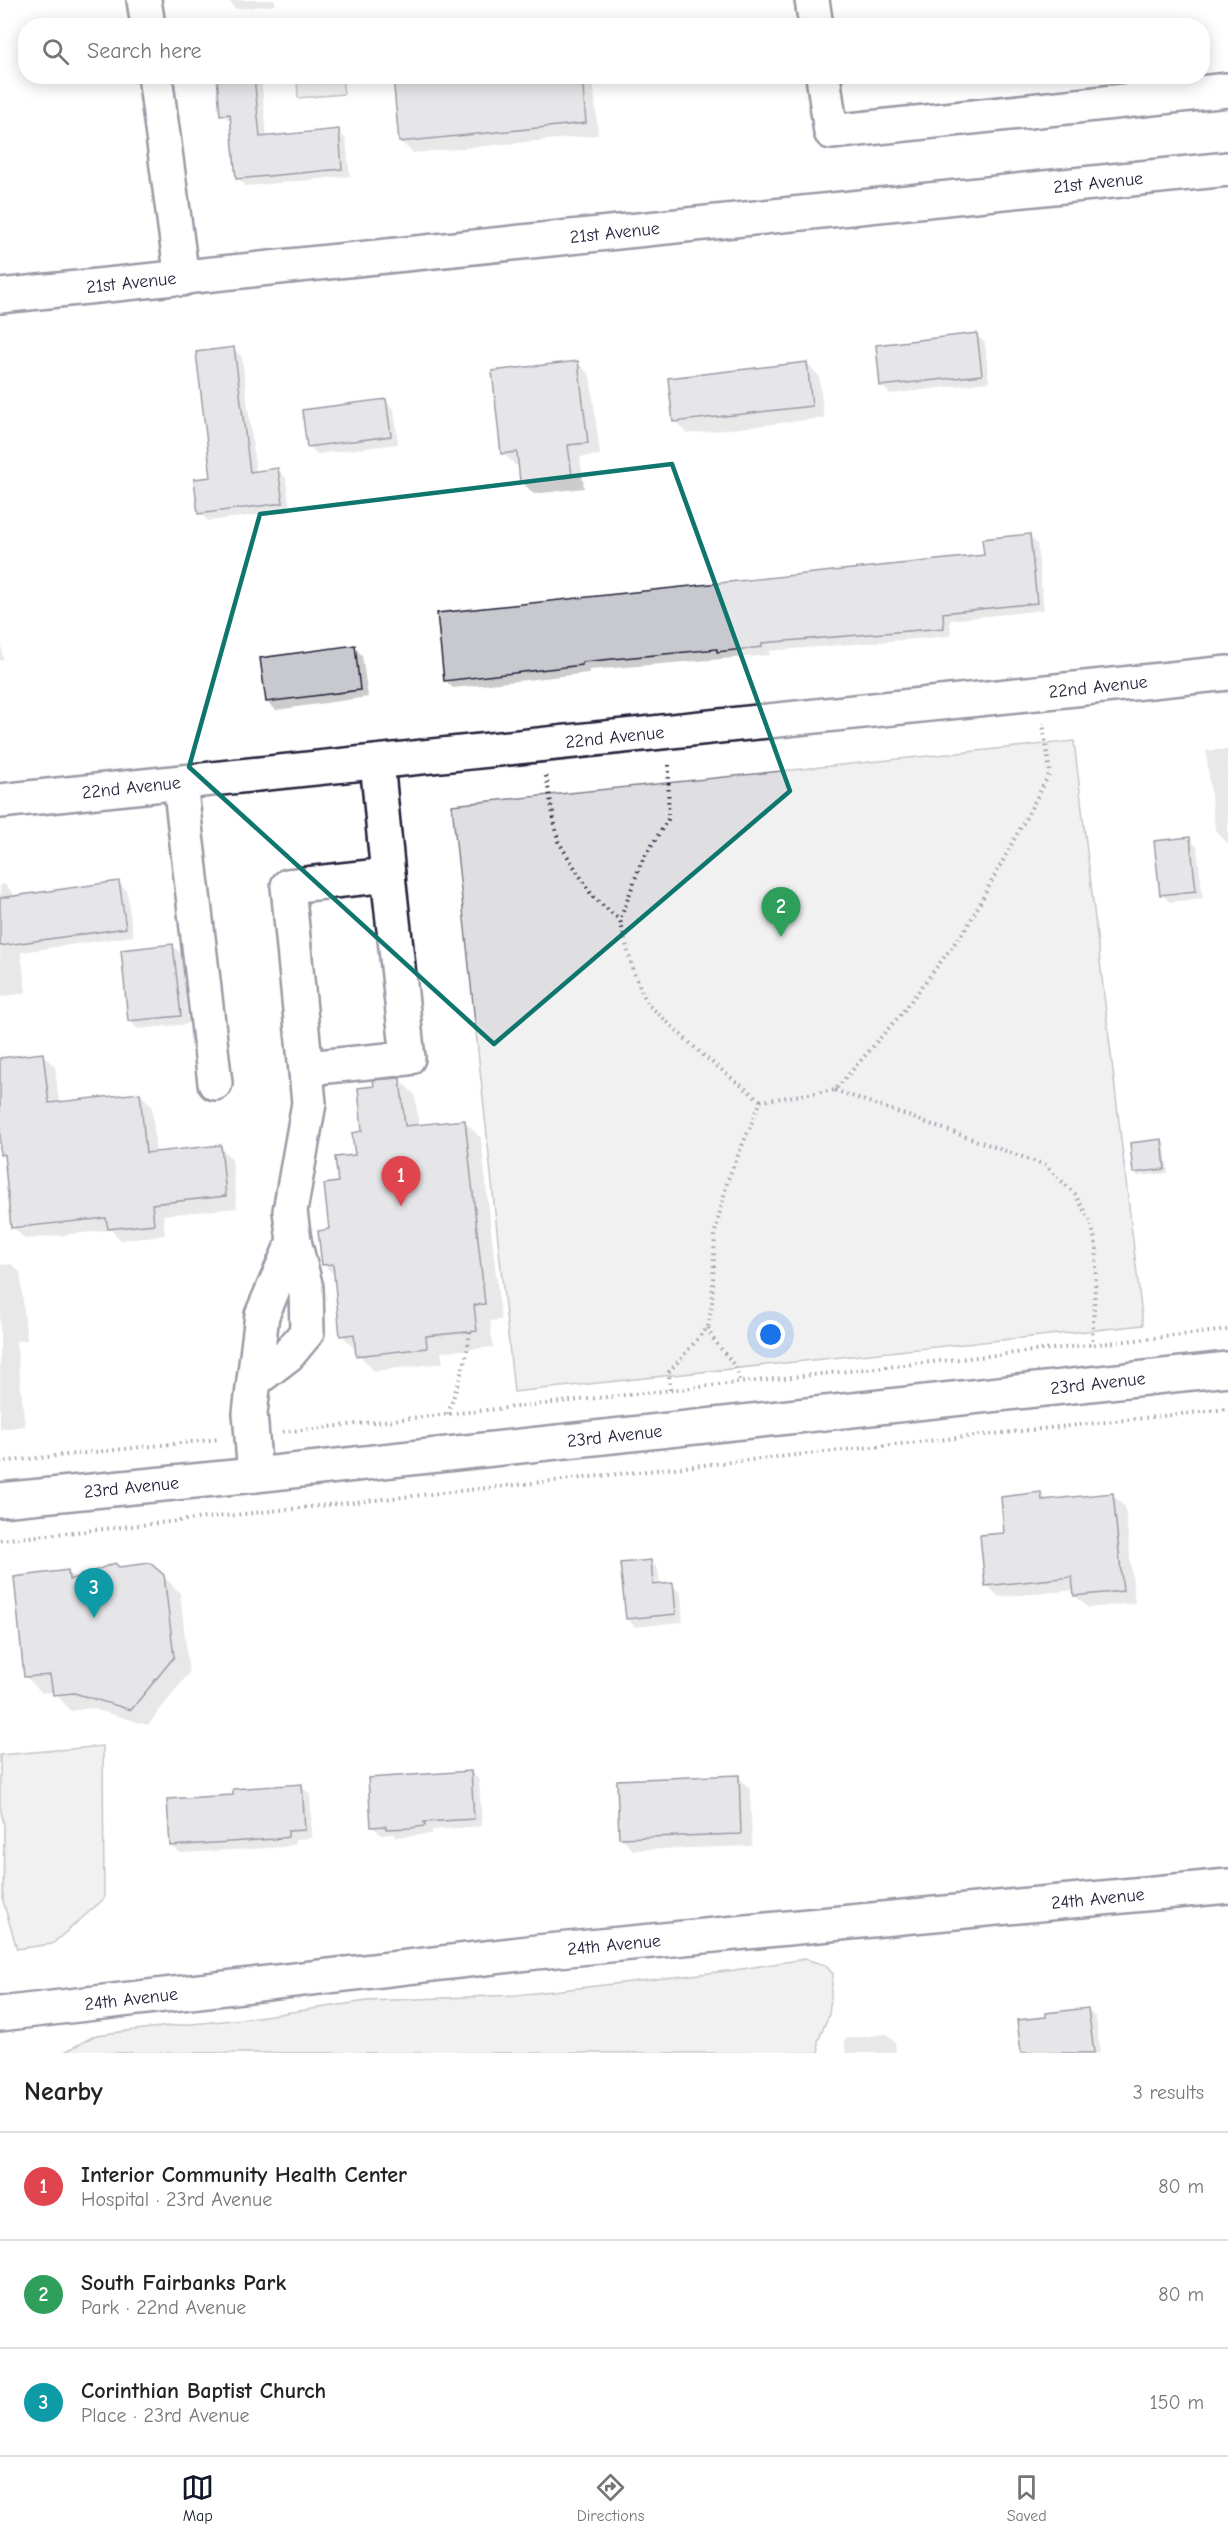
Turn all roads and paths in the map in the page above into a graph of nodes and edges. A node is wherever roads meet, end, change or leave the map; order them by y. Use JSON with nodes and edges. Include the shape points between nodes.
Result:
{"nodes":[{"id":1,"x":144,"y":0,"type":"edge"},
{"id":2,"x":812,"y":0,"type":"edge"},
{"id":3,"x":147,"y":18,"type":"edge"},
{"id":4,"x":815,"y":18,"type":"edge"},
{"id":5,"x":156,"y":84,"type":"edge"},
{"id":6,"x":824,"y":84,"type":"edge"},
{"id":7,"x":1228,"y":90,"type":"edge"},
{"id":8,"x":1228,"y":169,"type":"edge"},
{"id":9,"x":182,"y":279,"type":"junction"},
{"id":10,"x":0,"y":296,"type":"edge"},
{"id":11,"x":1228,"y":673,"type":"edge"},
{"id":12,"x":1038,"y":693,"type":"junction"},
{"id":13,"x":670,"y":731,"type":"junction"},
{"id":14,"x":540,"y":745,"type":"junction"},
{"id":15,"x":377,"y":762,"type":"junction"},
{"id":16,"x":180,"y":783,"type":"junction"},
{"id":17,"x":0,"y":801,"type":"edge"},
{"id":18,"x":388,"y":875,"type":"junction"},
{"id":19,"x":620,"y":920,"type":"junction"},
{"id":20,"x":307,"y":1068,"type":"junction"},
{"id":21,"x":215,"y":1083,"type":"dead end"},
{"id":22,"x":835,"y":1090,"type":"junction"},
{"id":23,"x":760,"y":1101,"type":"junction"},
{"id":24,"x":294,"y":1241,"type":"junction"},
{"id":25,"x":708,"y":1327,"type":"junction"},
{"id":26,"x":1228,"y":1330,"type":"edge"},
{"id":27,"x":470,"y":1332,"type":"dead end"},
{"id":28,"x":1092,"y":1344,"type":"junction"},
{"id":29,"x":1228,"y":1369,"type":"edge"},
{"id":30,"x":254,"y":1381,"type":"junction"},
{"id":31,"x":740,"y":1383,"type":"junction"},
{"id":32,"x":670,"y":1390,"type":"junction"},
{"id":33,"x":1228,"y":1409,"type":"edge"},
{"id":34,"x":448,"y":1414,"type":"junction"},
{"id":35,"x":252,"y":1435,"type":"junction"},
{"id":36,"x":0,"y":1462,"type":"edge"},
{"id":37,"x":255,"y":1475,"type":"junction"},
{"id":38,"x":0,"y":1500,"type":"edge"},
{"id":39,"x":0,"y":1540,"type":"edge"},
{"id":40,"x":1228,"y":1886,"type":"edge"},
{"id":41,"x":0,"y":2014,"type":"edge"}],
"edges":[{"from":1,"to":3,"type":"street"},
{"from":2,"to":4,"type":"street"},
{"from":5,"to":9,"type":"street"},
{"from":6,"to":7,"type":"street","via":[[831,132]]},
{"from":8,"to":9,"type":"street","name":"21st Avenue"},
{"from":9,"to":10,"type":"street","name":"21st Avenue"},
{"from":11,"to":12,"type":"street","name":"22nd Avenue"},
{"from":12,"to":13,"type":"street","name":"22nd Avenue"},
{"from":12,"to":22,"type":"path","via":[[1050,773],[967,927],[902,1013]]},
{"from":13,"to":14,"type":"street","name":"22nd Avenue"},
{"from":13,"to":19,"type":"path","via":[[668,819],[640,863]]},
{"from":14,"to":15,"type":"street","name":"22nd Avenue"},
{"from":14,"to":19,"type":"path","via":[[558,841],[593,897]]},
{"from":15,"to":16,"type":"street","name":"22nd Avenue"},
{"from":15,"to":18,"type":"street"},
{"from":16,"to":17,"type":"street","name":"22nd Avenue"},
{"from":16,"to":21,"type":"street"},
{"from":18,"to":20,"type":"street","via":[[288,886]]},
{"from":18,"to":20,"type":"street","via":[[408,1058]]},
{"from":19,"to":23,"type":"path","via":[[633,971],[647,1003]]},
{"from":20,"to":24,"type":"street","via":[[309,1102],[290,1211]]},
{"from":22,"to":23,"type":"path"},
{"from":22,"to":28,"type":"path","via":[[1045,1165],[1075,1194],[1090,1222],[1096,1249]]},
{"from":23,"to":25,"type":"path","via":[[728,1179],[715,1232]]},
{"from":24,"to":30,"type":"street","via":[[262,1315]]},
{"from":24,"to":30,"type":"street","via":[[306,1288],[307,1332],[288,1355]]},
{"from":25,"to":31,"type":"path","via":[[712,1339],[736,1368]]},
{"from":25,"to":32,"type":"path","via":[[669,1372]]},
{"from":26,"to":28,"type":"path"},
{"from":27,"to":34,"type":"path"},
{"from":28,"to":31,"type":"path"},
{"from":29,"to":37,"type":"street","name":"23rd Avenue"},
{"from":30,"to":35,"type":"street"},
{"from":31,"to":32,"type":"path"},
{"from":32,"to":34,"type":"path"},
{"from":33,"to":39,"type":"path"},
{"from":34,"to":35,"type":"path"},
{"from":35,"to":36,"type":"path"},
{"from":35,"to":37,"type":"street"},
{"from":37,"to":38,"type":"street","name":"23rd Avenue"},
{"from":40,"to":41,"type":"street","name":"24th Avenue","via":[[526,1953]]}]}
